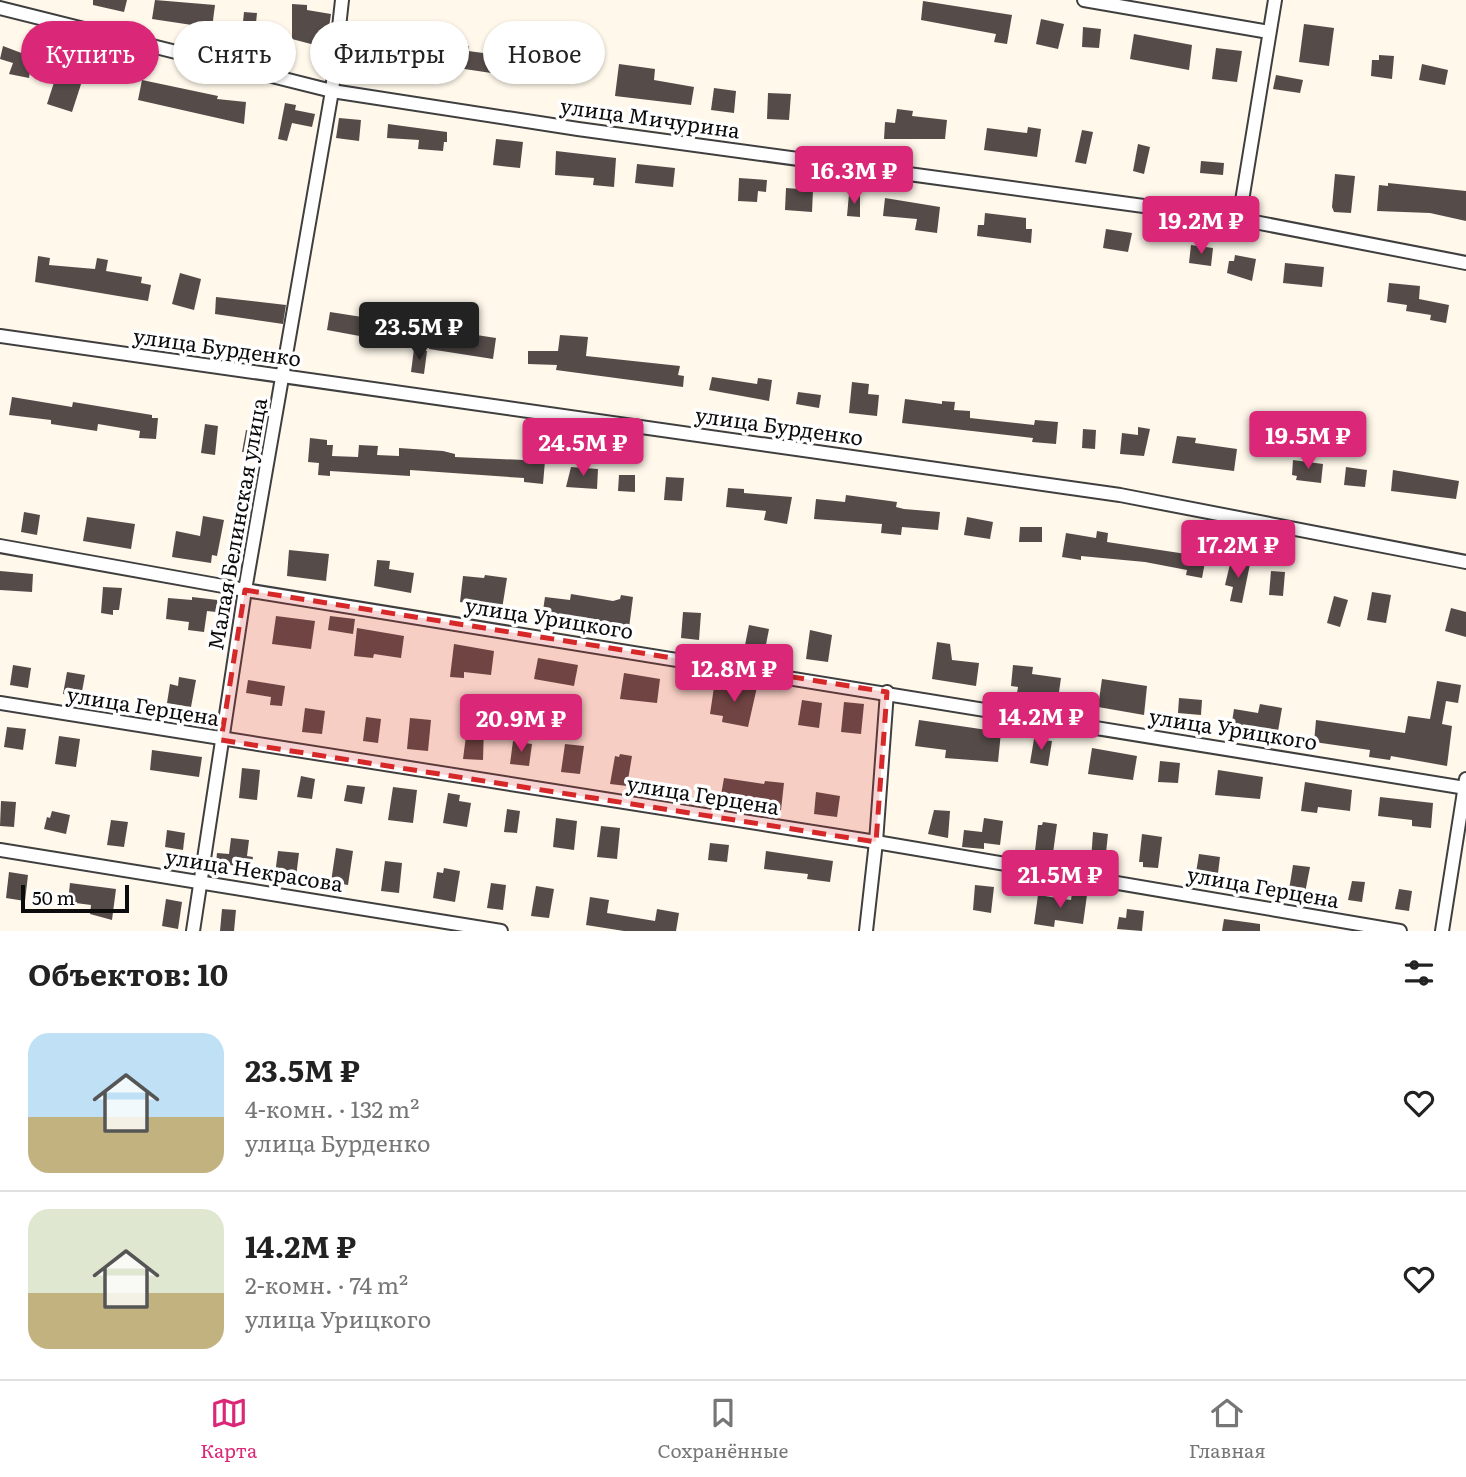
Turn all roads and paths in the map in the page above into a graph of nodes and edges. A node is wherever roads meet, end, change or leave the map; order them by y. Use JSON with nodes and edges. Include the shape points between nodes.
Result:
{"nodes":[{"id":1,"x":342,"y":0,"type":"edge"},
{"id":2,"x":1084,"y":0,"type":"edge"},
{"id":3,"x":1275,"y":0,"type":"edge"},
{"id":4,"x":0,"y":8,"type":"edge"},
{"id":5,"x":1269,"y":32,"type":"junction"},
{"id":6,"x":332,"y":91,"type":"junction"},
{"id":7,"x":1239,"y":219,"type":"junction"},
{"id":8,"x":1466,"y":262,"type":"edge"},
{"id":9,"x":0,"y":336,"type":"edge"},
{"id":10,"x":284,"y":377,"type":"junction"},
{"id":11,"x":0,"y":546,"type":"edge"},
{"id":12,"x":1466,"y":562,"type":"edge"},
{"id":13,"x":245,"y":590,"type":"junction"},
{"id":14,"x":887,"y":692,"type":"junction"},
{"id":15,"x":0,"y":704,"type":"edge"},
{"id":16,"x":221,"y":740,"type":"junction"},
{"id":17,"x":1466,"y":785,"type":"edge"},
{"id":18,"x":876,"y":842,"type":"junction"},
{"id":19,"x":0,"y":849,"type":"edge"},
{"id":20,"x":201,"y":881,"type":"junction"},
{"id":21,"x":193,"y":931,"type":"edge"},
{"id":22,"x":501,"y":931,"type":"edge"},
{"id":23,"x":866,"y":931,"type":"edge"},
{"id":24,"x":1400,"y":931,"type":"edge"},
{"id":25,"x":1443,"y":931,"type":"edge"}],
"edges":[{"from":1,"to":6,"type":"street","name":"Малая Белинская улица"},
{"from":2,"to":5,"type":"street"},
{"from":3,"to":5,"type":"street"},
{"from":4,"to":6,"type":"street","name":"улица Мичурина"},
{"from":5,"to":7,"type":"street"},
{"from":6,"to":7,"type":"street","name":"улица Мичурина"},
{"from":6,"to":10,"type":"street","name":"Малая Белинская улица"},
{"from":7,"to":8,"type":"street","name":"улица Мичурина"},
{"from":9,"to":10,"type":"street","name":"улица Бурденко"},
{"from":10,"to":12,"type":"street","name":"улица Бурденко","via":[[1120,495]]},
{"from":10,"to":13,"type":"street","name":"Малая Белинская улица"},
{"from":11,"to":13,"type":"street","name":"улица Урицкого"},
{"from":13,"to":14,"type":"street","name":"улица Урицкого"},
{"from":13,"to":16,"type":"street","name":"Малая Белинская улица"},
{"from":14,"to":17,"type":"street","name":"улица Урицкого"},
{"from":14,"to":18,"type":"street"},
{"from":15,"to":16,"type":"street","name":"улица Герцена"},
{"from":16,"to":18,"type":"street","name":"улица Герцена"},
{"from":16,"to":20,"type":"street","name":"Малая Белинская улица"},
{"from":17,"to":25,"type":"street"},
{"from":18,"to":23,"type":"street"},
{"from":18,"to":24,"type":"street","name":"улица Герцена"},
{"from":19,"to":20,"type":"street","name":"улица Некрасова"},
{"from":20,"to":21,"type":"street","name":"Малая Белинская улица"},
{"from":20,"to":22,"type":"street","name":"улица Некрасова"}]}
